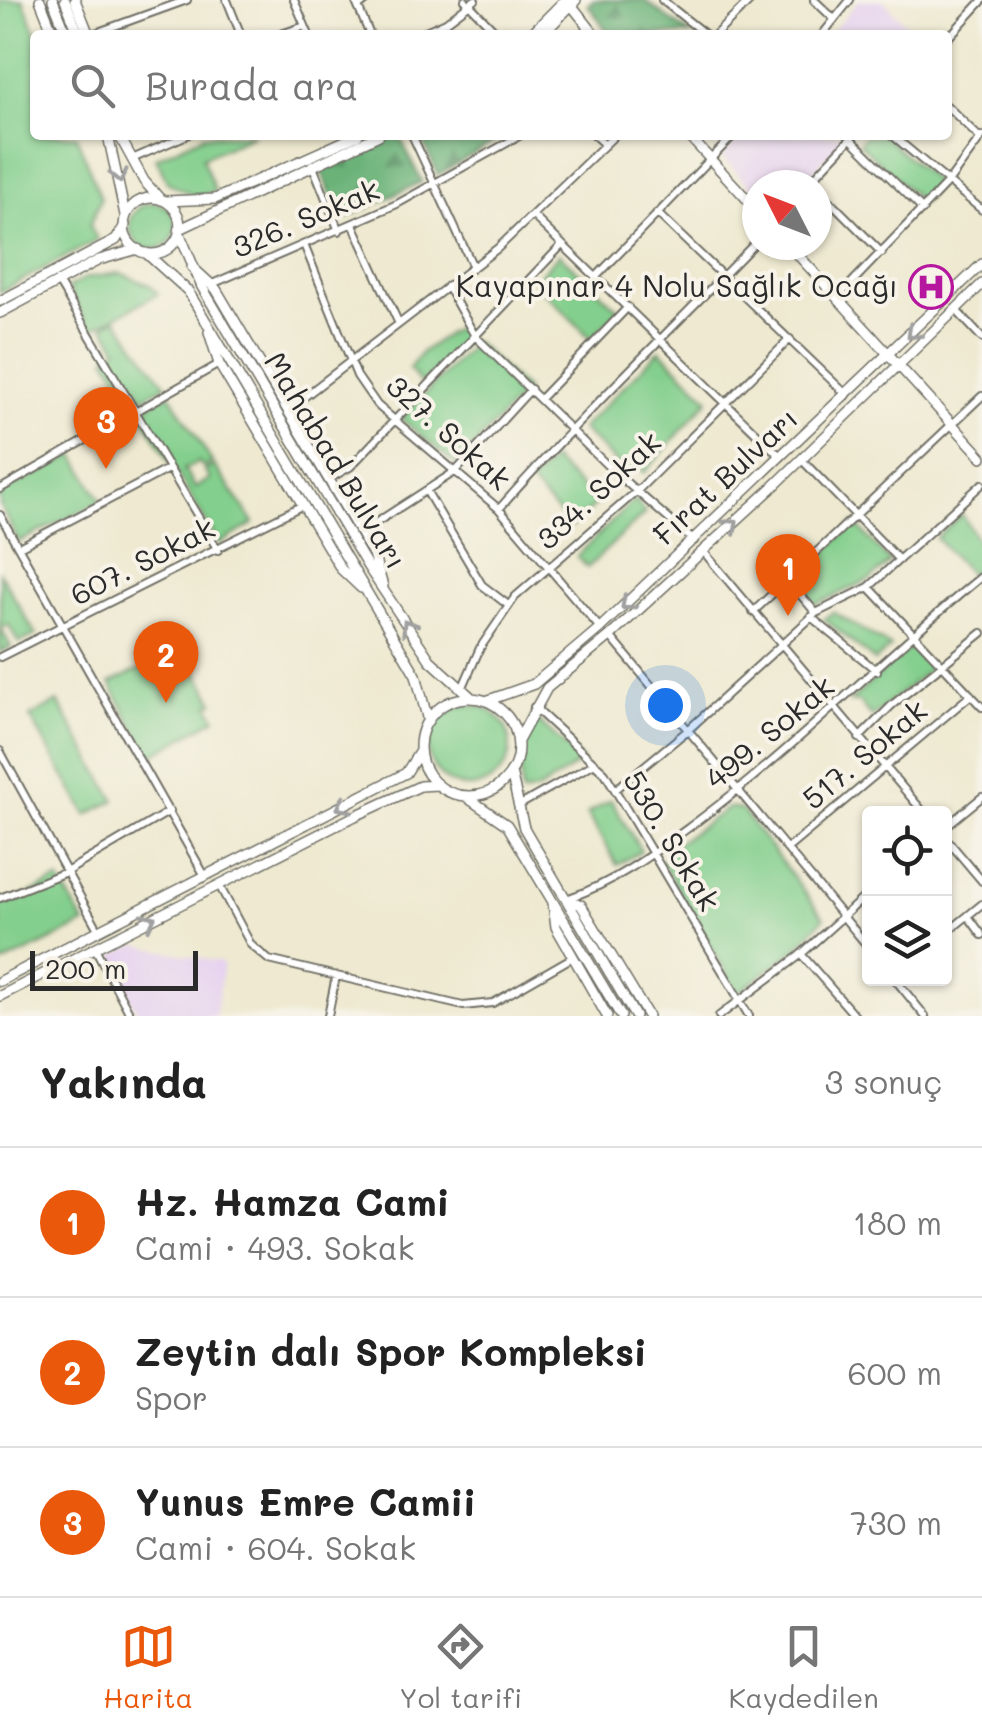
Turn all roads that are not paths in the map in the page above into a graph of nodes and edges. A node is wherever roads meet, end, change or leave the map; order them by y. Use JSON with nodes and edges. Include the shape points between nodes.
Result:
{"nodes":[{"id":1,"x":40,"y":0,"type":"edge"},
{"id":2,"x":53,"y":0,"type":"edge"},
{"id":3,"x":66,"y":0,"type":"edge"},
{"id":4,"x":76,"y":0,"type":"edge"},
{"id":5,"x":187,"y":0,"type":"edge"},
{"id":6,"x":226,"y":0,"type":"edge"},
{"id":7,"x":294,"y":0,"type":"edge"},
{"id":8,"x":367,"y":0,"type":"edge"},
{"id":9,"x":752,"y":0,"type":"edge"},
{"id":10,"x":814,"y":0,"type":"edge"},
{"id":11,"x":850,"y":0,"type":"edge"},
{"id":12,"x":570,"y":1,"type":"edge"},
{"id":13,"x":664,"y":1,"type":"edge"},
{"id":14,"x":982,"y":1,"type":"edge"},
{"id":15,"x":470,"y":2,"type":"edge"},
{"id":16,"x":356,"y":4,"type":"edge"},
{"id":17,"x":832,"y":18,"type":"junction"},
{"id":18,"x":305,"y":26,"type":"junction"},
{"id":19,"x":52,"y":30,"type":"edge"},
{"id":20,"x":66,"y":30,"type":"edge"},
{"id":21,"x":77,"y":30,"type":"edge"},
{"id":22,"x":87,"y":30,"type":"edge"},
{"id":23,"x":103,"y":30,"type":"edge"},
{"id":24,"x":240,"y":30,"type":"edge"},
{"id":25,"x":293,"y":30,"type":"edge"},
{"id":26,"x":307,"y":30,"type":"edge"},
{"id":27,"x":368,"y":30,"type":"edge"},
{"id":28,"x":424,"y":30,"type":"edge"},
{"id":29,"x":495,"y":30,"type":"edge"},
{"id":30,"x":536,"y":30,"type":"edge"},
{"id":31,"x":546,"y":30,"type":"edge"},
{"id":32,"x":591,"y":30,"type":"edge"},
{"id":33,"x":700,"y":30,"type":"edge"},
{"id":34,"x":720,"y":30,"type":"edge"},
{"id":35,"x":825,"y":30,"type":"edge"},
{"id":36,"x":952,"y":34,"type":"edge"},
{"id":37,"x":952,"y":111,"type":"edge"},
{"id":38,"x":981,"y":137,"type":"edge"},
{"id":39,"x":109,"y":140,"type":"edge"},
{"id":40,"x":121,"y":140,"type":"edge"},
{"id":41,"x":176,"y":140,"type":"edge"},
{"id":42,"x":347,"y":140,"type":"edge"},
{"id":43,"x":367,"y":140,"type":"edge"},
{"id":44,"x":414,"y":140,"type":"edge"},
{"id":45,"x":512,"y":140,"type":"edge"},
{"id":46,"x":600,"y":140,"type":"edge"},
{"id":47,"x":610,"y":140,"type":"edge"},
{"id":48,"x":693,"y":140,"type":"edge"},
{"id":49,"x":729,"y":140,"type":"edge"},
{"id":50,"x":850,"y":140,"type":"edge"},
{"id":51,"x":855,"y":140,"type":"edge"},
{"id":52,"x":898,"y":140,"type":"edge"},
{"id":53,"x":605,"y":145,"type":"junction"},
{"id":54,"x":710,"y":158,"type":"junction"},
{"id":55,"x":131,"y":160,"type":"junction"},
{"id":56,"x":312,"y":163,"type":"junction"},
{"id":57,"x":824,"y":170,"type":"edge"},
{"id":58,"x":947,"y":183,"type":"junction"},
{"id":59,"x":436,"y":184,"type":"junction"},
{"id":60,"x":742,"y":193,"type":"edge"},
{"id":61,"x":163,"y":200,"type":"junction"},
{"id":62,"x":832,"y":204,"type":"edge"},
{"id":63,"x":922,"y":210,"type":"junction"},
{"id":64,"x":982,"y":210,"type":"edge"},
{"id":65,"x":658,"y":213,"type":"junction"},
{"id":66,"x":533,"y":216,"type":"junction"},
{"id":67,"x":125,"y":221,"type":"junction"},
{"id":68,"x":353,"y":224,"type":"junction"},
{"id":69,"x":339,"y":230,"type":"junction"},
{"id":70,"x":180,"y":231,"type":"junction"},
{"id":71,"x":561,"y":246,"type":"junction"},
{"id":72,"x":304,"y":247,"type":"junction"},
{"id":73,"x":142,"y":251,"type":"junction"},
{"id":74,"x":882,"y":253,"type":"junction"},
{"id":75,"x":742,"y":256,"type":"edge"},
{"id":76,"x":803,"y":260,"type":"edge"},
{"id":77,"x":982,"y":264,"type":"edge"},
{"id":78,"x":191,"y":266,"type":"junction"},
{"id":79,"x":473,"y":267,"type":"junction"},
{"id":80,"x":723,"y":276,"type":"junction"},
{"id":81,"x":596,"y":277,"type":"junction"},
{"id":82,"x":58,"y":282,"type":"junction"},
{"id":83,"x":212,"y":284,"type":"junction"},
{"id":84,"x":982,"y":284,"type":"edge"},
{"id":85,"x":447,"y":286,"type":"junction"},
{"id":86,"x":838,"y":298,"type":"junction"},
{"id":87,"x":0,"y":302,"type":"edge"},
{"id":88,"x":628,"y":308,"type":"junction"},
{"id":89,"x":956,"y":310,"type":"junction"},
{"id":90,"x":0,"y":313,"type":"edge"},
{"id":91,"x":208,"y":324,"type":"junction"},
{"id":92,"x":399,"y":324,"type":"junction"},
{"id":93,"x":476,"y":336,"type":"junction"},
{"id":94,"x":982,"y":338,"type":"edge"},
{"id":95,"x":790,"y":339,"type":"junction"},
{"id":96,"x":664,"y":340,"type":"junction"},
{"id":97,"x":890,"y":355,"type":"junction"},
{"id":98,"x":353,"y":360,"type":"junction"},
{"id":99,"x":219,"y":364,"type":"junction"},
{"id":100,"x":900,"y":366,"type":"junction"},
{"id":101,"x":531,"y":389,"type":"junction"},
{"id":102,"x":848,"y":396,"type":"junction"},
{"id":103,"x":982,"y":396,"type":"edge"},
{"id":104,"x":541,"y":398,"type":"junction"},
{"id":105,"x":727,"y":400,"type":"junction"},
{"id":106,"x":133,"y":410,"type":"junction"},
{"id":107,"x":288,"y":410,"type":"junction"},
{"id":108,"x":394,"y":419,"type":"junction"},
{"id":109,"x":952,"y":425,"type":"junction"},
{"id":110,"x":570,"y":429,"type":"junction"},
{"id":111,"x":982,"y":457,"type":"edge"},
{"id":112,"x":782,"y":458,"type":"junction"},
{"id":113,"x":802,"y":460,"type":"junction"},
{"id":114,"x":169,"y":469,"type":"junction"},
{"id":115,"x":456,"y":471,"type":"junction"},
{"id":116,"x":328,"y":480,"type":"junction"},
{"id":117,"x":982,"y":484,"type":"edge"},
{"id":118,"x":0,"y":489,"type":"edge"},
{"id":119,"x":636,"y":491,"type":"junction"},
{"id":120,"x":428,"y":492,"type":"junction"},
{"id":121,"x":304,"y":504,"type":"junction"},
{"id":122,"x":499,"y":509,"type":"junction"},
{"id":123,"x":854,"y":514,"type":"junction"},
{"id":124,"x":0,"y":515,"type":"edge"},
{"id":125,"x":360,"y":532,"type":"junction"},
{"id":126,"x":695,"y":542,"type":"junction"},
{"id":127,"x":18,"y":547,"type":"junction"},
{"id":128,"x":218,"y":550,"type":"junction"},
{"id":129,"x":702,"y":551,"type":"junction"},
{"id":130,"x":899,"y":560,"type":"junction"},
{"id":131,"x":551,"y":567,"type":"junction"},
{"id":132,"x":982,"y":576,"type":"edge"},
{"id":133,"x":787,"y":580,"type":"junction"},
{"id":134,"x":383,"y":588,"type":"junction"},
{"id":135,"x":869,"y":588,"type":"junction"},
{"id":136,"x":371,"y":597,"type":"junction"},
{"id":137,"x":508,"y":605,"type":"junction"},
{"id":138,"x":753,"y":612,"type":"junction"},
{"id":139,"x":814,"y":615,"type":"junction"},
{"id":140,"x":65,"y":626,"type":"junction"},
{"id":141,"x":600,"y":628,"type":"junction"},
{"id":142,"x":916,"y":634,"type":"junction"},
{"id":143,"x":982,"y":634,"type":"edge"},
{"id":144,"x":610,"y":636,"type":"junction"},
{"id":145,"x":783,"y":646,"type":"junction"},
{"id":146,"x":0,"y":656,"type":"edge"},
{"id":147,"x":944,"y":664,"type":"junction"},
{"id":148,"x":878,"y":672,"type":"junction"},
{"id":149,"x":544,"y":683,"type":"junction"},
{"id":150,"x":461,"y":691,"type":"junction"},
{"id":151,"x":971,"y":695,"type":"junction"},
{"id":152,"x":472,"y":698,"type":"junction"},
{"id":153,"x":486,"y":701,"type":"junction"},
{"id":154,"x":533,"y":706,"type":"junction"},
{"id":155,"x":982,"y":707,"type":"edge"},
{"id":156,"x":834,"y":710,"type":"junction"},
{"id":157,"x":428,"y":721,"type":"junction"},
{"id":158,"x":688,"y":730,"type":"junction"},
{"id":159,"x":859,"y":738,"type":"junction"},
{"id":160,"x":518,"y":741,"type":"junction"},
{"id":161,"x":420,"y":751,"type":"junction"},
{"id":162,"x":1,"y":755,"type":"edge"},
{"id":163,"x":595,"y":764,"type":"junction"},
{"id":164,"x":885,"y":768,"type":"junction"},
{"id":165,"x":511,"y":773,"type":"junction"},
{"id":166,"x":437,"y":784,"type":"junction"},
{"id":167,"x":614,"y":790,"type":"junction"},
{"id":168,"x":740,"y":790,"type":"junction"},
{"id":169,"x":465,"y":796,"type":"junction"},
{"id":170,"x":982,"y":797,"type":"edge"},
{"id":171,"x":518,"y":806,"type":"junction"},
{"id":172,"x":918,"y":806,"type":"edge"},
{"id":173,"x":170,"y":811,"type":"junction"},
{"id":174,"x":952,"y":821,"type":"edge"},
{"id":175,"x":952,"y":845,"type":"edge"},
{"id":176,"x":787,"y":850,"type":"junction"},
{"id":177,"x":654,"y":854,"type":"junction"},
{"id":178,"x":66,"y":872,"type":"junction"},
{"id":179,"x":204,"y":876,"type":"junction"},
{"id":180,"x":982,"y":880,"type":"edge"},
{"id":181,"x":219,"y":884,"type":"junction"},
{"id":182,"x":865,"y":896,"type":"edge"},
{"id":183,"x":0,"y":898,"type":"edge"},
{"id":184,"x":568,"y":899,"type":"junction"},
{"id":185,"x":554,"y":900,"type":"junction"},
{"id":186,"x":982,"y":904,"type":"edge"},
{"id":187,"x":842,"y":916,"type":"junction"},
{"id":188,"x":967,"y":916,"type":"junction"},
{"id":189,"x":952,"y":928,"type":"edge"},
{"id":190,"x":99,"y":931,"type":"junction"},
{"id":191,"x":982,"y":935,"type":"edge"},
{"id":192,"x":862,"y":940,"type":"edge"},
{"id":193,"x":95,"y":948,"type":"junction"},
{"id":194,"x":801,"y":954,"type":"junction"},
{"id":195,"x":574,"y":956,"type":"junction"},
{"id":196,"x":336,"y":976,"type":"junction"},
{"id":197,"x":0,"y":981,"type":"edge"},
{"id":198,"x":901,"y":986,"type":"edge"},
{"id":199,"x":0,"y":996,"type":"edge"},
{"id":200,"x":741,"y":1002,"type":"junction"},
{"id":201,"x":468,"y":1006,"type":"junction"},
{"id":202,"x":922,"y":1012,"type":"edge"},
{"id":203,"x":131,"y":1016,"type":"edge"},
{"id":204,"x":328,"y":1016,"type":"edge"},
{"id":205,"x":465,"y":1016,"type":"edge"},
{"id":206,"x":607,"y":1016,"type":"edge"},
{"id":207,"x":621,"y":1016,"type":"edge"},
{"id":208,"x":635,"y":1016,"type":"edge"},
{"id":209,"x":648,"y":1016,"type":"edge"},
{"id":210,"x":719,"y":1016,"type":"edge"},
{"id":211,"x":749,"y":1016,"type":"edge"},
{"id":212,"x":854,"y":1016,"type":"edge"},
{"id":213,"x":911,"y":1016,"type":"edge"}],
"edges":[{"from":1,"to":19,"type":"main road"},
{"from":2,"to":20,"type":"main road"},
{"from":3,"to":21,"type":"main road"},
{"from":4,"to":22,"type":"main road"},
{"from":5,"to":23,"type":"street"},
{"from":6,"to":24,"type":"street"},
{"from":7,"to":18,"type":"street"},
{"from":8,"to":16,"type":"street"},
{"from":9,"to":34,"type":"street"},
{"from":10,"to":17,"type":"street"},
{"from":11,"to":17,"type":"street"},
{"from":12,"to":30,"type":"main road"},
{"from":12,"to":31,"type":"main road"},
{"from":12,"to":32,"type":"main road"},
{"from":13,"to":33,"type":"street"},
{"from":14,"to":36,"type":"street"},
{"from":15,"to":28,"type":"street"},
{"from":15,"to":29,"type":"street"},
{"from":16,"to":27,"type":"street"},
{"from":17,"to":35,"type":"street"},
{"from":18,"to":25,"type":"street"},
{"from":18,"to":26,"type":"street"},
{"from":37,"to":38,"type":"street"},
{"from":38,"to":58,"type":"street"},
{"from":39,"to":67,"type":"main road","one_way":true},
{"from":40,"to":55,"type":"main road"},
{"from":41,"to":55,"type":"street"},
{"from":42,"to":61,"type":"main road","via":[[215,199]]},
{"from":43,"to":56,"type":"main road"},
{"from":44,"to":59,"type":"street"},
{"from":45,"to":59,"type":"street","name":"326. Sokak"},
{"from":46,"to":53,"type":"street"},
{"from":47,"to":53,"type":"street"},
{"from":48,"to":54,"type":"main road"},
{"from":49,"to":54,"type":"street"},
{"from":50,"to":57,"type":"street"},
{"from":51,"to":63,"type":"street"},
{"from":52,"to":58,"type":"street"},
{"from":53,"to":66,"type":"street"},
{"from":54,"to":60,"type":"main road"},
{"from":54,"to":65,"type":"street"},
{"from":55,"to":61,"type":"main road"},
{"from":56,"to":69,"type":"street"},
{"from":56,"to":70,"type":"main road"},
{"from":58,"to":63,"type":"street"},
{"from":58,"to":64,"type":"street"},
{"from":59,"to":68,"type":"street","name":"326. Sokak"},
{"from":59,"to":79,"type":"street"},
{"from":61,"to":67,"type":"main road","via":[[142,200]]},
{"from":61,"to":70,"type":"main road","via":[[176,212]]},
{"from":62,"to":74,"type":"street"},
{"from":63,"to":74,"type":"street"},
{"from":65,"to":80,"type":"street"},
{"from":65,"to":81,"type":"street"},
{"from":66,"to":71,"type":"street"},
{"from":66,"to":79,"type":"street"},
{"from":67,"to":73,"type":"main road","via":[[128,239]]},
{"from":67,"to":87,"type":"main road","via":[[116,240]]},
{"from":68,"to":69,"type":"street","name":"326. Sokak"},
{"from":68,"to":92,"type":"street"},
{"from":69,"to":72,"type":"street","name":"326. Sokak"},
{"from":70,"to":73,"type":"main road","via":[[164,251]]},
{"from":70,"to":78,"type":"main road","name":"Mahabad Bulvarı"},
{"from":71,"to":81,"type":"street"},
{"from":71,"to":93,"type":"street"},
{"from":72,"to":83,"type":"street","name":"326. Sokak"},
{"from":72,"to":98,"type":"street","name":"327. Sokak"},
{"from":73,"to":82,"type":"main road","via":[[99,260]]},
{"from":73,"to":91,"type":"main road","name":"Mahabad Bulvarı","via":[[188,291]]},
{"from":74,"to":86,"type":"street"},
{"from":75,"to":80,"type":"street"},
{"from":76,"to":86,"type":"main road"},
{"from":77,"to":97,"type":"main road","name":"Fırat Bulvarı","one_way":true},
{"from":78,"to":83,"type":"main road"},
{"from":78,"to":134,"type":"main road","name":"Mahabad Bulvarı"},
{"from":79,"to":85,"type":"street"},
{"from":80,"to":95,"type":"street"},
{"from":80,"to":96,"type":"street"},
{"from":81,"to":88,"type":"street"},
{"from":82,"to":90,"type":"main road"},
{"from":82,"to":106,"type":"street"},
{"from":83,"to":107,"type":"main road"},
{"from":84,"to":89,"type":"main road","name":"Fırat Bulvarı"},
{"from":85,"to":92,"type":"street"},
{"from":85,"to":93,"type":"street"},
{"from":86,"to":97,"type":"main road"},
{"from":88,"to":96,"type":"street"},
{"from":88,"to":104,"type":"street"},
{"from":89,"to":94,"type":"street"},
{"from":89,"to":100,"type":"main road","name":"Fırat Bulvarı"},
{"from":91,"to":99,"type":"main road"},
{"from":91,"to":136,"type":"main road","name":"Mahabad Bulvarı"},
{"from":92,"to":98,"type":"street"},
{"from":93,"to":101,"type":"street"},
{"from":93,"to":108,"type":"street"},
{"from":95,"to":102,"type":"street"},
{"from":95,"to":105,"type":"street","name":"334. Sokak"},
{"from":96,"to":105,"type":"street"},
{"from":96,"to":110,"type":"street"},
{"from":97,"to":100,"type":"main road"},
{"from":97,"to":102,"type":"main road","name":"Fırat Bulvarı"},
{"from":98,"to":107,"type":"street"},
{"from":98,"to":108,"type":"street","name":"327. Sokak","via":[[368,392]]},
{"from":99,"to":106,"type":"street"},
{"from":99,"to":121,"type":"main road"},
{"from":100,"to":109,"type":"main road"},
{"from":100,"to":113,"type":"main road","name":"Fırat Bulvarı"},
{"from":101,"to":104,"type":"street"},
{"from":101,"to":115,"type":"street"},
{"from":102,"to":112,"type":"main road","name":"Fırat Bulvarı"},
{"from":103,"to":109,"type":"street"},
{"from":104,"to":110,"type":"street"},
{"from":105,"to":112,"type":"street"},
{"from":105,"to":119,"type":"street","name":"334. Sokak"},
{"from":106,"to":114,"type":"street"},
{"from":106,"to":118,"type":"street","via":[[111,429]]},
{"from":107,"to":116,"type":"main road"},
{"from":108,"to":115,"type":"street","name":"327. Sokak"},
{"from":108,"to":116,"type":"street","via":[[350,467]]},
{"from":109,"to":111,"type":"main road"},
{"from":109,"to":123,"type":"street"},
{"from":110,"to":119,"type":"street"},
{"from":110,"to":122,"type":"street"},
{"from":112,"to":126,"type":"main road","name":"Fırat Bulvarı"},
{"from":113,"to":123,"type":"street"},
{"from":129,"to":113,"type":"main road","name":"Fırat Bulvarı","one_way":true},
{"from":114,"to":127,"type":"street"},
{"from":114,"to":128,"type":"street"},
{"from":115,"to":120,"type":"street"},
{"from":115,"to":122,"type":"street","name":"327. Sokak"},
{"from":116,"to":125,"type":"main road"},
{"from":117,"to":130,"type":"street"},
{"from":119,"to":126,"type":"street"},
{"from":119,"to":131,"type":"street","name":"334. Sokak"},
{"from":120,"to":125,"type":"street"},
{"from":120,"to":137,"type":"street","via":[[482,585]]},
{"from":121,"to":128,"type":"street","name":"607. Sokak"},
{"from":121,"to":136,"type":"main road","via":[[341,569]]},
{"from":122,"to":131,"type":"street","name":"327. Sokak"},
{"from":123,"to":130,"type":"street"},
{"from":123,"to":133,"type":"street"},
{"from":124,"to":127,"type":"street"},
{"from":125,"to":134,"type":"main road"},
{"from":126,"to":141,"type":"main road","name":"Fırat Bulvarı","one_way":true},
{"from":127,"to":140,"type":"street"},
{"from":128,"to":140,"type":"street","name":"607. Sokak"},
{"from":129,"to":138,"type":"street"},
{"from":129,"to":144,"type":"main road","name":"Fırat Bulvarı"},
{"from":130,"to":135,"type":"street"},
{"from":131,"to":137,"type":"street","name":"334. Sokak"},
{"from":131,"to":141,"type":"street","name":"327. Sokak"},
{"from":132,"to":142,"type":"street","name":"499. Sokak"},
{"from":133,"to":138,"type":"street"},
{"from":133,"to":139,"type":"street"},
{"from":150,"to":134,"type":"main road","name":"Mahabad Bulvarı","one_way":true,"via":[[430,660]]},
{"from":135,"to":139,"type":"street"},
{"from":135,"to":142,"type":"street"},
{"from":136,"to":157,"type":"main road","name":"Mahabad Bulvarı","via":[[416,675]]},
{"from":137,"to":150,"type":"street","name":"334. Sokak"},
{"from":138,"to":145,"type":"street"},
{"from":139,"to":145,"type":"street"},
{"from":139,"to":148,"type":"street"},
{"from":140,"to":146,"type":"street","name":"607. Sokak"},
{"from":140,"to":173,"type":"street"},
{"from":141,"to":149,"type":"main road","name":"Fırat Bulvarı"},
{"from":142,"to":147,"type":"street"},
{"from":142,"to":148,"type":"street","name":"499. Sokak"},
{"from":143,"to":147,"type":"street"},
{"from":144,"to":149,"type":"main road","name":"Fırat Bulvarı"},
{"from":144,"to":158,"type":"street"},
{"from":145,"to":156,"type":"street"},
{"from":145,"to":158,"type":"street"},
{"from":147,"to":151,"type":"street"},
{"from":147,"to":159,"type":"street"},
{"from":148,"to":156,"type":"street","name":"499. Sokak"},
{"from":149,"to":153,"type":"main road","name":"Fırat Bulvarı"},
{"from":149,"to":154,"type":"main road","name":"Fırat Bulvarı"},
{"from":150,"to":152,"type":"main road","name":"Mahabad Bulvarı"},
{"from":151,"to":155,"type":"street"},
{"from":151,"to":164,"type":"street","name":"517. Sokak"},
{"from":152,"to":153,"type":"main road"},
{"from":152,"to":157,"type":"main road","via":[[447,703]]},
{"from":153,"to":160,"type":"main road","via":[[511,721]]},
{"from":154,"to":160,"type":"main road","name":"Fırat Bulvarı"},
{"from":154,"to":163,"type":"street","name":"530. Sokak"},
{"from":156,"to":159,"type":"street"},
{"from":156,"to":168,"type":"street","name":"499. Sokak"},
{"from":157,"to":161,"type":"main road"},
{"from":158,"to":167,"type":"street"},
{"from":158,"to":168,"type":"street"},
{"from":159,"to":164,"type":"street"},
{"from":160,"to":165,"type":"main road"},
{"from":161,"to":166,"type":"main road"},
{"from":161,"to":179,"type":"main road","one_way":true,"via":[[406,774]]},
{"from":162,"to":178,"type":"street"},
{"from":163,"to":167,"type":"street","name":"530. Sokak"},
{"from":163,"to":171,"type":"street"},
{"from":164,"to":172,"type":"street"},
{"from":164,"to":176,"type":"street","name":"517. Sokak"},
{"from":165,"to":169,"type":"main road","via":[[492,791]]},
{"from":165,"to":171,"type":"main road"},
{"from":166,"to":169,"type":"main road"},
{"from":166,"to":181,"type":"main road","via":[[420,786]]},
{"from":167,"to":177,"type":"street","name":"530. Sokak"},
{"from":168,"to":176,"type":"street"},
{"from":168,"to":177,"type":"street","name":"499. Sokak"},
{"from":169,"to":185,"type":"main road","via":[[507,825]]},
{"from":170,"to":174,"type":"street"},
{"from":171,"to":184,"type":"main road","via":[[531,842]]},
{"from":173,"to":178,"type":"street"},
{"from":173,"to":179,"type":"street"},
{"from":175,"to":180,"type":"street"},
{"from":176,"to":187,"type":"street"},
{"from":177,"to":184,"type":"street","name":"499. Sokak","via":[[598,889]]},
{"from":177,"to":200,"type":"street","name":"530. Sokak"},
{"from":178,"to":183,"type":"street"},
{"from":178,"to":190,"type":"street"},
{"from":179,"to":190,"type":"main road"},
{"from":193,"to":181,"type":"main road","one_way":true},
{"from":181,"to":196,"type":"street","via":[[260,954]]},
{"from":182,"to":187,"type":"street"},
{"from":184,"to":208,"type":"main road"},
{"from":184,"to":209,"type":"main road","via":[[581,905]]},
{"from":185,"to":195,"type":"main road","via":[[556,927]]},
{"from":185,"to":207,"type":"main road"},
{"from":186,"to":188,"type":"street"},
{"from":187,"to":192,"type":"street"},
{"from":187,"to":194,"type":"street"},
{"from":188,"to":189,"type":"street"},
{"from":188,"to":191,"type":"street"},
{"from":190,"to":197,"type":"main road"},
{"from":193,"to":199,"type":"main road"},
{"from":193,"to":203,"type":"street"},
{"from":194,"to":200,"type":"street"},
{"from":194,"to":212,"type":"street"},
{"from":195,"to":201,"type":"street","via":[[493,1003]]},
{"from":195,"to":206,"type":"main road"},
{"from":196,"to":201,"type":"street"},
{"from":196,"to":204,"type":"street"},
{"from":198,"to":202,"type":"street"},
{"from":200,"to":210,"type":"street"},
{"from":200,"to":211,"type":"street","name":"530. Sokak"},
{"from":201,"to":205,"type":"street"},
{"from":202,"to":213,"type":"street"}]}
